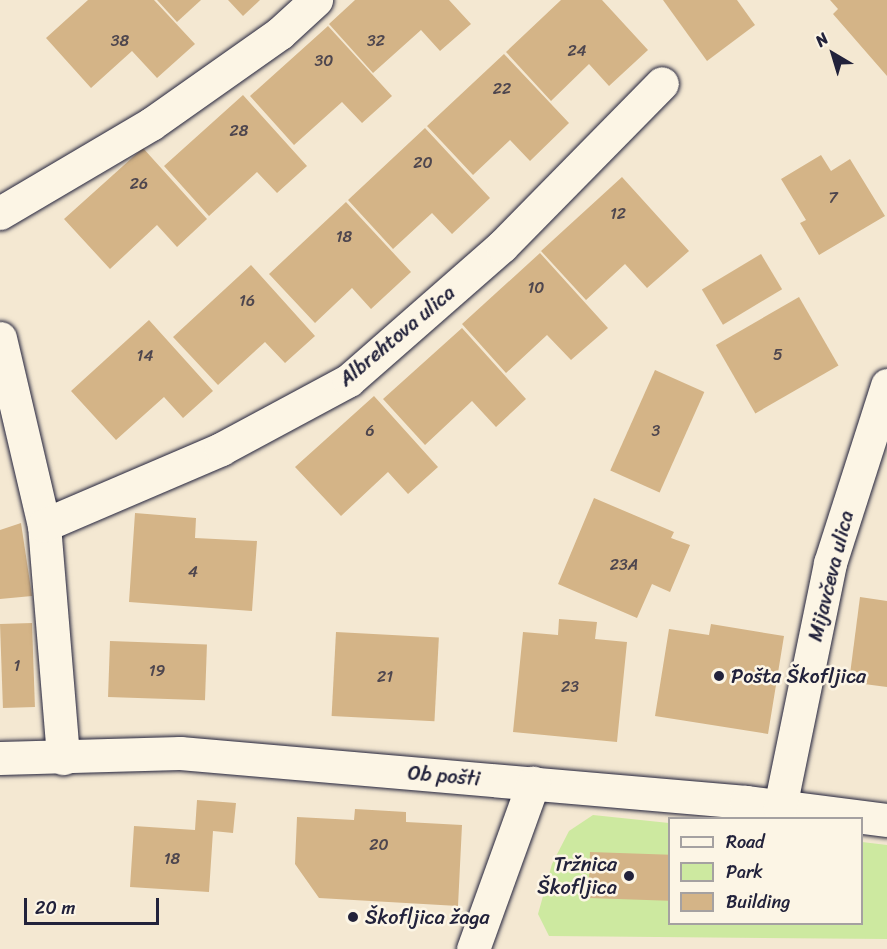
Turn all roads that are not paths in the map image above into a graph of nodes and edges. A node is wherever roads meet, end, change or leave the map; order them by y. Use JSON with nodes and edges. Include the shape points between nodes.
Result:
{"nodes":[{"id":1,"x":316,"y":0,"type":"edge"},
{"id":2,"x":662,"y":83,"type":"dead end"},
{"id":3,"x":0,"y":213,"type":"edge"},
{"id":4,"x":0,"y":338,"type":"edge"},
{"id":5,"x":887,"y":385,"type":"edge"},
{"id":6,"x":44,"y":525,"type":"junction"},
{"id":7,"x":0,"y":758,"type":"edge"},
{"id":8,"x":63,"y":758,"type":"junction"},
{"id":9,"x":532,"y":783,"type":"junction"},
{"id":10,"x":780,"y":807,"type":"junction"},
{"id":11,"x":862,"y":817,"type":"edge"},
{"id":12,"x":863,"y":817,"type":"edge"},
{"id":13,"x":887,"y":820,"type":"edge"},
{"id":14,"x":473,"y":949,"type":"edge"}],
"edges":[{"from":1,"to":3,"type":"street","via":[[280,33],[151,124]]},
{"from":2,"to":6,"type":"street","name":"Albrehtova ulica","via":[[502,246],[349,380],[221,449]]},
{"from":4,"to":6,"type":"street"},
{"from":5,"to":10,"type":"street","name":"Mijavčeva ulica","via":[[830,563]]},
{"from":6,"to":8,"type":"street"},
{"from":7,"to":8,"type":"street","name":"Ob pošti"},
{"from":8,"to":9,"type":"street","name":"Ob pošti","via":[[180,753]]},
{"from":9,"to":10,"type":"street","name":"Ob pošti"},
{"from":9,"to":14,"type":"street"},
{"from":10,"to":11,"type":"street","name":"Ob pošti"},
{"from":12,"to":13,"type":"street","name":"Ob pošti"}]}
